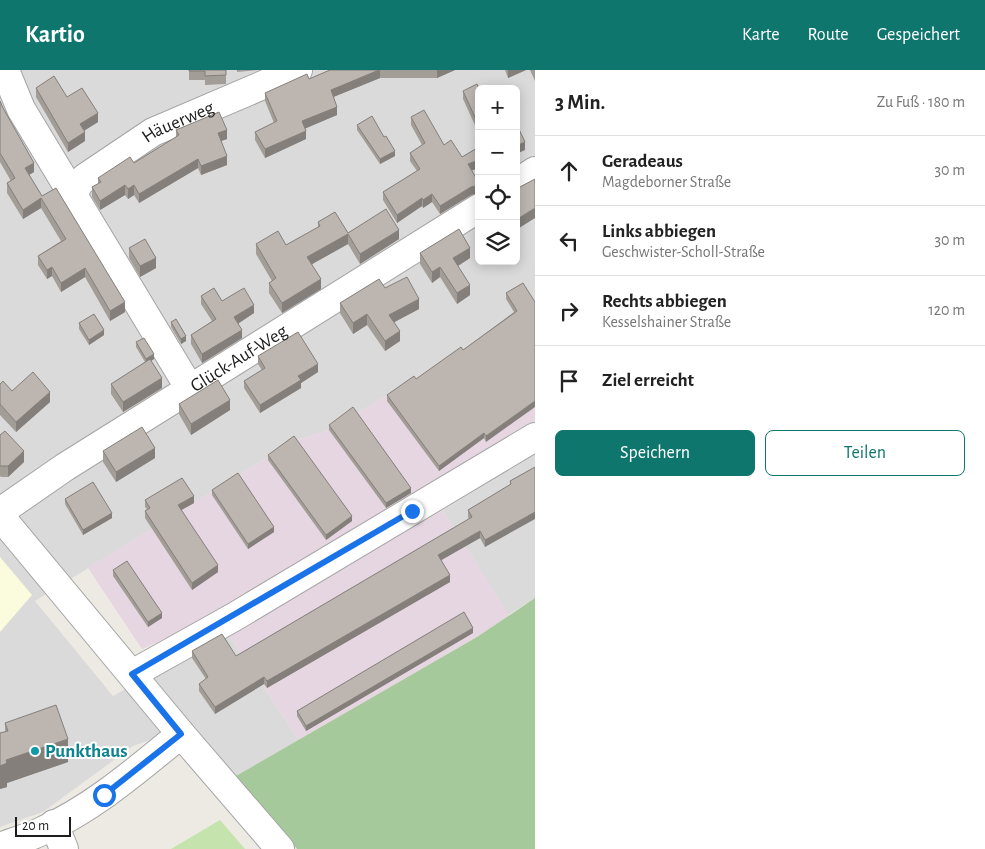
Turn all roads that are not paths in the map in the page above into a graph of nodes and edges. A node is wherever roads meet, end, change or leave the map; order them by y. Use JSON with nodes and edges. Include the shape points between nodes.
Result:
{"nodes":[{"id":1,"x":6,"y":70,"type":"edge"},
{"id":2,"x":298,"y":70,"type":"edge"},
{"id":3,"x":535,"y":171,"type":"edge"},
{"id":4,"x":520,"y":180,"type":"edge"},
{"id":5,"x":74,"y":196,"type":"junction"},
{"id":6,"x":475,"y":211,"type":"edge"},
{"id":7,"x":190,"y":389,"type":"junction"},
{"id":8,"x":535,"y":437,"type":"edge"},
{"id":9,"x":0,"y":512,"type":"edge"},
{"id":10,"x":0,"y":516,"type":"edge"},
{"id":11,"x":132,"y":674,"type":"junction"},
{"id":12,"x":181,"y":734,"type":"junction"},
{"id":13,"x":59,"y":837,"type":"edge"},
{"id":14,"x":0,"y":847,"type":"edge"},
{"id":15,"x":280,"y":849,"type":"edge"}],
"edges":[{"from":1,"to":5,"type":"street","via":[[21,109]]},
{"from":2,"to":5,"type":"street","name":"Häuerweg","via":[[153,132],[86,177],[78,184]]},
{"from":3,"to":4,"type":"street"},
{"from":5,"to":7,"type":"street"},
{"from":6,"to":7,"type":"street","name":"Glück-Auf-Weg"},
{"from":7,"to":9,"type":"street","name":"Glück-Auf-Weg"},
{"from":8,"to":11,"type":"street","via":[[234,617]]},
{"from":10,"to":11,"type":"street"},
{"from":11,"to":12,"type":"street"},
{"from":12,"to":13,"type":"street","via":[[108,792]]},
{"from":12,"to":15,"type":"street"},
{"from":13,"to":14,"type":"street"}]}
